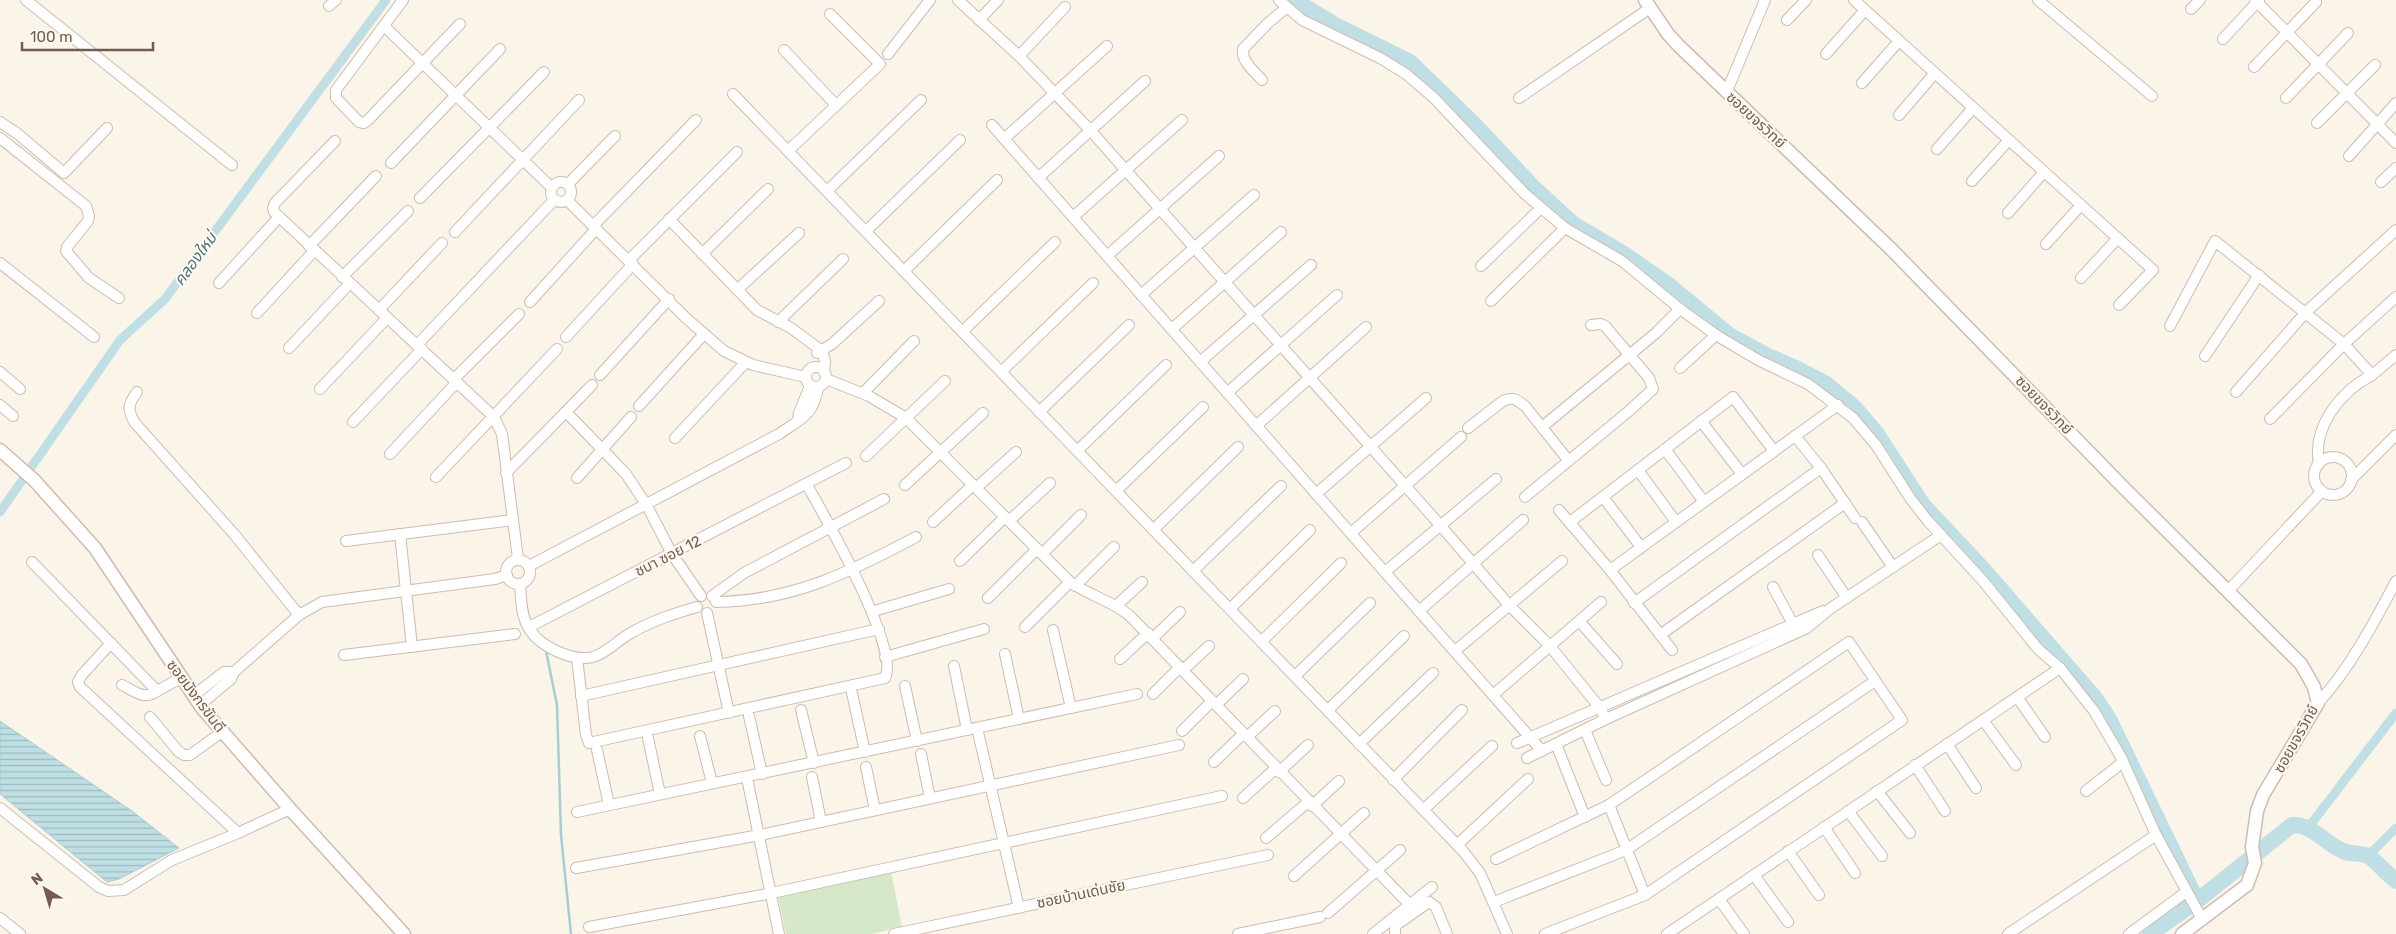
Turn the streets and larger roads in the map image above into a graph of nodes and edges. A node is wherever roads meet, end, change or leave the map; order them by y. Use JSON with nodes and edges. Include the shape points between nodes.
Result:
{"nodes":[{"id":1,"x":26,"y":0,"type":"edge"},
{"id":2,"x":403,"y":0,"type":"edge"},
{"id":3,"x":930,"y":0,"type":"edge"},
{"id":4,"x":958,"y":0,"type":"edge"},
{"id":5,"x":998,"y":0,"type":"edge"},
{"id":6,"x":1278,"y":0,"type":"edge"},
{"id":7,"x":1765,"y":0,"type":"edge"},
{"id":8,"x":1806,"y":0,"type":"edge"},
{"id":9,"x":1854,"y":0,"type":"edge"},
{"id":10,"x":2038,"y":0,"type":"edge"},
{"id":11,"x":2200,"y":0,"type":"edge"},
{"id":12,"x":2257,"y":1,"type":"edge"},
{"id":13,"x":2316,"y":2,"type":"dead end"},
{"id":14,"x":1648,"y":4,"type":"edge"},
{"id":15,"x":1065,"y":8,"type":"dead end"},
{"id":16,"x":1286,"y":8,"type":"junction"},
{"id":17,"x":2191,"y":9,"type":"dead end"},
{"id":18,"x":1865,"y":10,"type":"junction"},
{"id":19,"x":830,"y":14,"type":"dead end"},
{"id":20,"x":979,"y":20,"type":"junction"},
{"id":21,"x":1787,"y":20,"type":"dead end"},
{"id":22,"x":460,"y":24,"type":"dead end"},
{"id":23,"x":384,"y":26,"type":"junction"},
{"id":24,"x":2287,"y":32,"type":"junction"},
{"id":25,"x":2348,"y":33,"type":"dead end"},
{"id":26,"x":2223,"y":39,"type":"dead end"},
{"id":27,"x":1899,"y":41,"type":"junction"},
{"id":28,"x":1107,"y":46,"type":"dead end"},
{"id":29,"x":500,"y":49,"type":"dead end"},
{"id":30,"x":784,"y":50,"type":"dead end"},
{"id":31,"x":888,"y":54,"type":"dead end"},
{"id":32,"x":1826,"y":54,"type":"dead end"},
{"id":33,"x":1019,"y":56,"type":"junction"},
{"id":34,"x":2318,"y":63,"type":"junction"},
{"id":35,"x":423,"y":64,"type":"junction"},
{"id":36,"x":2375,"y":65,"type":"dead end"},
{"id":37,"x":2254,"y":67,"type":"dead end"},
{"id":38,"x":544,"y":72,"type":"dead end"},
{"id":39,"x":1935,"y":73,"type":"junction"},
{"id":40,"x":1262,"y":80,"type":"dead end"},
{"id":41,"x":1145,"y":81,"type":"dead end"},
{"id":42,"x":1862,"y":83,"type":"dead end"},
{"id":43,"x":1727,"y":91,"type":"junction"},
{"id":44,"x":1055,"y":93,"type":"junction"},
{"id":45,"x":733,"y":94,"type":"dead end"},
{"id":46,"x":2346,"y":94,"type":"junction"},
{"id":47,"x":456,"y":95,"type":"junction"},
{"id":48,"x":2152,"y":96,"type":"dead end"},
{"id":49,"x":1519,"y":98,"type":"dead end"},
{"id":50,"x":2286,"y":98,"type":"dead end"},
{"id":51,"x":579,"y":100,"type":"dead end"},
{"id":52,"x":921,"y":100,"type":"dead end"},
{"id":53,"x":2396,"y":103,"type":"edge"},
{"id":54,"x":836,"y":105,"type":"junction"},
{"id":55,"x":1973,"y":108,"type":"junction"},
{"id":56,"x":1898,"y":115,"type":"dead end"},
{"id":57,"x":696,"y":120,"type":"dead end"},
{"id":58,"x":1182,"y":120,"type":"dead end"},
{"id":59,"x":0,"y":122,"type":"edge"},
{"id":60,"x":2317,"y":124,"type":"dead end"},
{"id":61,"x":2376,"y":124,"type":"junction"},
{"id":62,"x":992,"y":125,"type":"dead end"},
{"id":63,"x":106,"y":128,"type":"dead end"},
{"id":64,"x":490,"y":128,"type":"junction"},
{"id":65,"x":1091,"y":131,"type":"junction"},
{"id":66,"x":615,"y":136,"type":"dead end"},
{"id":67,"x":0,"y":138,"type":"edge"},
{"id":68,"x":1004,"y":139,"type":"junction"},
{"id":69,"x":960,"y":140,"type":"dead end"},
{"id":70,"x":2009,"y":140,"type":"junction"},
{"id":71,"x":335,"y":141,"type":"dead end"},
{"id":72,"x":2396,"y":143,"type":"edge"},
{"id":73,"x":1937,"y":149,"type":"dead end"},
{"id":74,"x":789,"y":150,"type":"junction"},
{"id":75,"x":737,"y":152,"type":"dead end"},
{"id":76,"x":1219,"y":156,"type":"dead end"},
{"id":77,"x":2348,"y":156,"type":"dead end"},
{"id":78,"x":522,"y":159,"type":"junction"},
{"id":79,"x":391,"y":163,"type":"dead end"},
{"id":80,"x":232,"y":164,"type":"dead end"},
{"id":81,"x":2396,"y":168,"type":"edge"},
{"id":82,"x":1125,"y":170,"type":"junction"},
{"id":83,"x":2044,"y":172,"type":"junction"},
{"id":84,"x":376,"y":176,"type":"dead end"},
{"id":85,"x":1038,"y":178,"type":"junction"},
{"id":86,"x":997,"y":180,"type":"dead end"},
{"id":87,"x":1972,"y":181,"type":"dead end"},
{"id":88,"x":2381,"y":182,"type":"dead end"},
{"id":89,"x":568,"y":184,"type":"junction"},
{"id":90,"x":551,"y":187,"type":"junction"},
{"id":91,"x":768,"y":189,"type":"dead end"},
{"id":92,"x":827,"y":191,"type":"junction"},
{"id":93,"x":1254,"y":195,"type":"dead end"},
{"id":94,"x":420,"y":198,"type":"dead end"},
{"id":95,"x":554,"y":200,"type":"junction"},
{"id":96,"x":567,"y":200,"type":"junction"},
{"id":97,"x":2082,"y":205,"type":"junction"},
{"id":98,"x":1540,"y":208,"type":"junction"},
{"id":99,"x":1159,"y":210,"type":"junction"},
{"id":100,"x":408,"y":211,"type":"dead end"},
{"id":101,"x":2008,"y":213,"type":"dead end"},
{"id":102,"x":279,"y":217,"type":"junction"},
{"id":103,"x":1073,"y":217,"type":"junction"},
{"id":104,"x":669,"y":219,"type":"junction"},
{"id":105,"x":595,"y":228,"type":"junction"},
{"id":106,"x":1564,"y":228,"type":"junction"},
{"id":107,"x":2396,"y":230,"type":"edge"},
{"id":108,"x":866,"y":231,"type":"junction"},
{"id":109,"x":455,"y":232,"type":"dead end"},
{"id":110,"x":1281,"y":232,"type":"dead end"},
{"id":111,"x":799,"y":233,"type":"dead end"},
{"id":112,"x":2118,"y":238,"type":"junction"},
{"id":113,"x":1055,"y":242,"type":"dead end"},
{"id":114,"x":442,"y":244,"type":"dead end"},
{"id":115,"x":2046,"y":244,"type":"dead end"},
{"id":116,"x":312,"y":248,"type":"junction"},
{"id":117,"x":1195,"y":248,"type":"junction"},
{"id":118,"x":702,"y":254,"type":"junction"},
{"id":119,"x":1107,"y":256,"type":"junction"},
{"id":120,"x":843,"y":259,"type":"dead end"},
{"id":121,"x":631,"y":262,"type":"junction"},
{"id":122,"x":0,"y":263,"type":"edge"},
{"id":123,"x":1311,"y":265,"type":"dead end"},
{"id":124,"x":1481,"y":266,"type":"dead end"},
{"id":125,"x":904,"y":270,"type":"junction"},
{"id":126,"x":2259,"y":275,"type":"junction"},
{"id":127,"x":2082,"y":278,"type":"dead end"},
{"id":128,"x":346,"y":280,"type":"junction"},
{"id":129,"x":1093,"y":282,"type":"dead end"},
{"id":130,"x":219,"y":283,"type":"dead end"},
{"id":131,"x":1226,"y":283,"type":"junction"},
{"id":132,"x":737,"y":290,"type":"junction"},
{"id":133,"x":1141,"y":295,"type":"junction"},
{"id":134,"x":1337,"y":295,"type":"dead end"},
{"id":135,"x":2396,"y":297,"type":"edge"},
{"id":136,"x":119,"y":298,"type":"dead end"},
{"id":137,"x":668,"y":300,"type":"junction"},
{"id":138,"x":879,"y":301,"type":"dead end"},
{"id":139,"x":530,"y":302,"type":"dead end"},
{"id":140,"x":1491,"y":302,"type":"dead end"},
{"id":141,"x":2119,"y":305,"type":"dead end"},
{"id":142,"x":1680,"y":309,"type":"junction"},
{"id":143,"x":2306,"y":312,"type":"junction"},
{"id":144,"x":257,"y":313,"type":"dead end"},
{"id":145,"x":383,"y":314,"type":"junction"},
{"id":146,"x":519,"y":314,"type":"dead end"},
{"id":147,"x":1253,"y":314,"type":"junction"},
{"id":148,"x":778,"y":322,"type":"junction"},
{"id":149,"x":1130,"y":325,"type":"dead end"},
{"id":150,"x":1591,"y":325,"type":"dead end"},
{"id":151,"x":2170,"y":326,"type":"dead end"},
{"id":152,"x":1366,"y":327,"type":"dead end"},
{"id":153,"x":1172,"y":329,"type":"junction"},
{"id":154,"x":963,"y":331,"type":"junction"},
{"id":155,"x":704,"y":334,"type":"junction"},
{"id":156,"x":1716,"y":335,"type":"junction"},
{"id":157,"x":94,"y":337,"type":"dead end"},
{"id":158,"x":566,"y":337,"type":"dead end"},
{"id":159,"x":914,"y":341,"type":"dead end"},
{"id":160,"x":2344,"y":344,"type":"junction"},
{"id":161,"x":1281,"y":346,"type":"junction"},
{"id":162,"x":419,"y":347,"type":"junction"},
{"id":163,"x":290,"y":348,"type":"dead end"},
{"id":164,"x":557,"y":349,"type":"dead end"},
{"id":165,"x":817,"y":350,"type":"junction"},
{"id":166,"x":1630,"y":354,"type":"junction"},
{"id":167,"x":2396,"y":355,"type":"edge"},
{"id":168,"x":2205,"y":356,"type":"dead end"},
{"id":169,"x":1200,"y":362,"type":"junction"},
{"id":170,"x":744,"y":363,"type":"junction"},
{"id":171,"x":1166,"y":365,"type":"dead end"},
{"id":172,"x":1680,"y":368,"type":"dead end"},
{"id":173,"x":1002,"y":371,"type":"junction"},
{"id":174,"x":0,"y":372,"type":"edge"},
{"id":175,"x":822,"y":373,"type":"junction"},
{"id":176,"x":600,"y":374,"type":"dead end"},
{"id":177,"x":2372,"y":375,"type":"junction"},
{"id":178,"x":1309,"y":377,"type":"junction"},
{"id":179,"x":456,"y":381,"type":"junction"},
{"id":180,"x":945,"y":381,"type":"dead end"},
{"id":181,"x":811,"y":383,"type":"junction"},
{"id":182,"x":592,"y":385,"type":"dead end"},
{"id":183,"x":20,"y":389,"type":"dead end"},
{"id":184,"x":320,"y":389,"type":"dead end"},
{"id":185,"x":137,"y":392,"type":"dead end"},
{"id":186,"x":2236,"y":392,"type":"dead end"},
{"id":187,"x":863,"y":393,"type":"junction"},
{"id":188,"x":1227,"y":393,"type":"junction"},
{"id":189,"x":1426,"y":398,"type":"dead end"},
{"id":190,"x":1838,"y":404,"type":"junction"},
{"id":191,"x":0,"y":405,"type":"edge"},
{"id":192,"x":639,"y":406,"type":"dead end"},
{"id":193,"x":1204,"y":407,"type":"dead end"},
{"id":194,"x":566,"y":412,"type":"junction"},
{"id":195,"x":1039,"y":412,"type":"junction"},
{"id":196,"x":982,"y":413,"type":"dead end"},
{"id":197,"x":13,"y":416,"type":"dead end"},
{"id":198,"x":494,"y":417,"type":"junction"},
{"id":199,"x":632,"y":417,"type":"dead end"},
{"id":200,"x":906,"y":418,"type":"junction"},
{"id":201,"x":2270,"y":419,"type":"dead end"},
{"id":202,"x":1701,"y":421,"type":"junction"},
{"id":203,"x":353,"y":422,"type":"dead end"},
{"id":204,"x":1256,"y":426,"type":"junction"},
{"id":205,"x":1542,"y":426,"type":"junction"},
{"id":206,"x":1468,"y":428,"type":"dead end"},
{"id":207,"x":2396,"y":435,"type":"edge"},
{"id":208,"x":1795,"y":436,"type":"junction"},
{"id":209,"x":1461,"y":437,"type":"dead end"},
{"id":210,"x":675,"y":438,"type":"dead end"},
{"id":211,"x":1370,"y":446,"type":"junction"},
{"id":212,"x":1238,"y":447,"type":"dead end"},
{"id":213,"x":602,"y":448,"type":"junction"},
{"id":214,"x":1665,"y":449,"type":"junction"},
{"id":215,"x":0,"y":450,"type":"edge"},
{"id":216,"x":1077,"y":451,"type":"junction"},
{"id":217,"x":1774,"y":451,"type":"junction"},
{"id":218,"x":942,"y":452,"type":"junction"},
{"id":219,"x":1016,"y":452,"type":"dead end"},
{"id":220,"x":390,"y":454,"type":"dead end"},
{"id":221,"x":866,"y":456,"type":"dead end"},
{"id":222,"x":1568,"y":460,"type":"junction"},
{"id":223,"x":846,"y":463,"type":"dead end"},
{"id":224,"x":2319,"y":464,"type":"junction"},
{"id":225,"x":1821,"y":468,"type":"junction"},
{"id":226,"x":1638,"y":470,"type":"junction"},
{"id":227,"x":506,"y":473,"type":"junction"},
{"id":228,"x":1742,"y":474,"type":"junction"},
{"id":229,"x":436,"y":477,"type":"dead end"},
{"id":230,"x":577,"y":478,"type":"dead end"},
{"id":231,"x":1496,"y":479,"type":"dead end"},
{"id":232,"x":2351,"y":480,"type":"junction"},
{"id":233,"x":1050,"y":483,"type":"dead end"},
{"id":234,"x":807,"y":484,"type":"junction"},
{"id":235,"x":906,"y":485,"type":"dead end"},
{"id":236,"x":974,"y":486,"type":"junction"},
{"id":237,"x":1281,"y":486,"type":"dead end"},
{"id":238,"x":1406,"y":486,"type":"junction"},
{"id":239,"x":1116,"y":491,"type":"junction"},
{"id":240,"x":2322,"y":491,"type":"junction"},
{"id":241,"x":1316,"y":494,"type":"junction"},
{"id":242,"x":1525,"y":497,"type":"dead end"},
{"id":243,"x":1602,"y":497,"type":"junction"},
{"id":244,"x":884,"y":499,"type":"dead end"},
{"id":245,"x":1704,"y":502,"type":"junction"},
{"id":246,"x":1845,"y":503,"type":"junction"},
{"id":247,"x":646,"y":504,"type":"junction"},
{"id":248,"x":1559,"y":510,"type":"dead end"},
{"id":249,"x":1081,"y":516,"type":"dead end"},
{"id":250,"x":1007,"y":519,"type":"junction"},
{"id":251,"x":513,"y":520,"type":"junction"},
{"id":252,"x":1523,"y":520,"type":"dead end"},
{"id":253,"x":933,"y":522,"type":"dead end"},
{"id":254,"x":1570,"y":522,"type":"junction"},
{"id":255,"x":1676,"y":522,"type":"junction"},
{"id":256,"x":1440,"y":524,"type":"junction"},
{"id":257,"x":831,"y":527,"type":"junction"},
{"id":258,"x":1153,"y":530,"type":"junction"},
{"id":259,"x":1310,"y":530,"type":"dead end"},
{"id":260,"x":1351,"y":533,"type":"junction"},
{"id":261,"x":400,"y":534,"type":"junction"},
{"id":262,"x":1941,"y":535,"type":"junction"},
{"id":263,"x":916,"y":537,"type":"dead end"},
{"id":264,"x":346,"y":541,"type":"dead end"},
{"id":265,"x":1114,"y":547,"type":"dead end"},
{"id":266,"x":1641,"y":547,"type":"junction"},
{"id":267,"x":1039,"y":552,"type":"junction"},
{"id":268,"x":672,"y":554,"type":"junction"},
{"id":269,"x":1818,"y":555,"type":"dead end"},
{"id":270,"x":518,"y":560,"type":"junction"},
{"id":271,"x":960,"y":561,"type":"dead end"},
{"id":272,"x":1562,"y":561,"type":"dead end"},
{"id":273,"x":32,"y":562,"type":"dead end"},
{"id":274,"x":1341,"y":563,"type":"dead end"},
{"id":275,"x":1473,"y":564,"type":"junction"},
{"id":276,"x":529,"y":566,"type":"junction"},
{"id":277,"x":1893,"y":568,"type":"junction"},
{"id":278,"x":1610,"y":570,"type":"junction"},
{"id":279,"x":852,"y":571,"type":"junction"},
{"id":280,"x":1193,"y":571,"type":"junction"},
{"id":281,"x":1385,"y":572,"type":"junction"},
{"id":282,"x":506,"y":575,"type":"junction"},
{"id":283,"x":2396,"y":581,"type":"edge"},
{"id":284,"x":1142,"y":582,"type":"dead end"},
{"id":285,"x":520,"y":584,"type":"junction"},
{"id":286,"x":1073,"y":584,"type":"junction"},
{"id":287,"x":1772,"y":587,"type":"dead end"},
{"id":288,"x":949,"y":589,"type":"dead end"},
{"id":289,"x":406,"y":590,"type":"junction"},
{"id":290,"x":2228,"y":591,"type":"junction"},
{"id":291,"x":700,"y":596,"type":"junction"},
{"id":292,"x":988,"y":598,"type":"dead end"},
{"id":293,"x":1847,"y":598,"type":"junction"},
{"id":294,"x":714,"y":599,"type":"junction"},
{"id":295,"x":1601,"y":602,"type":"dead end"},
{"id":296,"x":1370,"y":603,"type":"dead end"},
{"id":297,"x":1634,"y":603,"type":"junction"},
{"id":298,"x":1508,"y":604,"type":"junction"},
{"id":299,"x":1117,"y":605,"type":"junction"},
{"id":300,"x":697,"y":607,"type":"junction"},
{"id":301,"x":1232,"y":608,"type":"junction"},
{"id":302,"x":1831,"y":608,"type":"junction"},
{"id":303,"x":874,"y":611,"type":"junction"},
{"id":304,"x":1420,"y":611,"type":"junction"},
{"id":305,"x":1180,"y":612,"type":"dead end"},
{"id":306,"x":707,"y":613,"type":"junction"},
{"id":307,"x":299,"y":615,"type":"junction"},
{"id":308,"x":1580,"y":622,"type":"junction"},
{"id":309,"x":1793,"y":624,"type":"junction"},
{"id":310,"x":529,"y":627,"type":"junction"},
{"id":311,"x":1025,"y":627,"type":"dead end"},
{"id":312,"x":879,"y":629,"type":"junction"},
{"id":313,"x":984,"y":629,"type":"dead end"},
{"id":314,"x":1053,"y":630,"type":"dead end"},
{"id":315,"x":515,"y":634,"type":"dead end"},
{"id":316,"x":1150,"y":635,"type":"junction"},
{"id":317,"x":1660,"y":635,"type":"junction"},
{"id":318,"x":1404,"y":636,"type":"dead end"},
{"id":319,"x":1262,"y":641,"type":"junction"},
{"id":320,"x":111,"y":644,"type":"junction"},
{"id":321,"x":1209,"y":646,"type":"dead end"},
{"id":322,"x":1550,"y":646,"type":"junction"},
{"id":323,"x":412,"y":647,"type":"junction"},
{"id":324,"x":1672,"y":650,"type":"dead end"},
{"id":325,"x":1455,"y":651,"type":"junction"},
{"id":326,"x":1005,"y":654,"type":"dead end"},
{"id":327,"x":344,"y":655,"type":"dead end"},
{"id":328,"x":885,"y":657,"type":"junction"},
{"id":329,"x":577,"y":658,"type":"junction"},
{"id":330,"x":1120,"y":659,"type":"dead end"},
{"id":331,"x":1617,"y":664,"type":"dead end"},
{"id":332,"x":719,"y":665,"type":"junction"},
{"id":333,"x":954,"y":666,"type":"dead end"},
{"id":334,"x":1181,"y":668,"type":"junction"},
{"id":335,"x":2060,"y":668,"type":"junction"},
{"id":336,"x":1433,"y":673,"type":"dead end"},
{"id":337,"x":1296,"y":676,"type":"junction"},
{"id":338,"x":180,"y":678,"type":"junction"},
{"id":339,"x":1243,"y":678,"type":"dead end"},
{"id":340,"x":1875,"y":681,"type":"junction"},
{"id":341,"x":122,"y":685,"type":"dead end"},
{"id":342,"x":905,"y":686,"type":"dead end"},
{"id":343,"x":157,"y":691,"type":"junction"},
{"id":344,"x":852,"y":694,"type":"dead end"},
{"id":345,"x":1137,"y":694,"type":"dead end"},
{"id":346,"x":1153,"y":694,"type":"dead end"},
{"id":347,"x":1493,"y":695,"type":"junction"},
{"id":348,"x":581,"y":696,"type":"junction"},
{"id":349,"x":2017,"y":697,"type":"junction"},
{"id":350,"x":196,"y":701,"type":"junction"},
{"id":351,"x":1214,"y":703,"type":"junction"},
{"id":352,"x":2318,"y":703,"type":"junction"},
{"id":353,"x":1072,"y":708,"type":"junction"},
{"id":354,"x":1600,"y":708,"type":"junction"},
{"id":355,"x":801,"y":710,"type":"dead end"},
{"id":356,"x":1328,"y":710,"type":"junction"},
{"id":357,"x":1462,"y":710,"type":"dead end"},
{"id":358,"x":1275,"y":711,"type":"dead end"},
{"id":359,"x":729,"y":713,"type":"junction"},
{"id":360,"x":750,"y":716,"type":"dead end"},
{"id":361,"x":150,"y":717,"type":"dead end"},
{"id":362,"x":1019,"y":719,"type":"junction"},
{"id":363,"x":1606,"y":719,"type":"junction"},
{"id":364,"x":1983,"y":720,"type":"junction"},
{"id":365,"x":972,"y":729,"type":"junction"},
{"id":366,"x":1585,"y":730,"type":"junction"},
{"id":367,"x":1182,"y":731,"type":"dead end"},
{"id":368,"x":222,"y":732,"type":"junction"},
{"id":369,"x":700,"y":736,"type":"dead end"},
{"id":370,"x":1245,"y":736,"type":"junction"},
{"id":371,"x":648,"y":738,"type":"dead end"},
{"id":372,"x":1531,"y":738,"type":"junction"},
{"id":373,"x":2045,"y":738,"type":"dead end"},
{"id":374,"x":917,"y":741,"type":"junction"},
{"id":375,"x":1517,"y":743,"type":"dead end"},
{"id":376,"x":1359,"y":744,"type":"junction"},
{"id":377,"x":1556,"y":744,"type":"junction"},
{"id":378,"x":1947,"y":744,"type":"junction"},
{"id":379,"x":1179,"y":745,"type":"dead end"},
{"id":380,"x":1308,"y":745,"type":"dead end"},
{"id":381,"x":1492,"y":746,"type":"dead end"},
{"id":382,"x":597,"y":750,"type":"dead end"},
{"id":383,"x":1542,"y":751,"type":"junction"},
{"id":384,"x":865,"y":752,"type":"junction"},
{"id":385,"x":922,"y":754,"type":"dead end"},
{"id":386,"x":1527,"y":758,"type":"dead end"},
{"id":387,"x":1214,"y":762,"type":"dead end"},
{"id":388,"x":2123,"y":762,"type":"junction"},
{"id":389,"x":814,"y":763,"type":"junction"},
{"id":390,"x":1915,"y":765,"type":"junction"},
{"id":391,"x":866,"y":766,"type":"dead end"},
{"id":392,"x":2016,"y":766,"type":"dead end"},
{"id":393,"x":1277,"y":770,"type":"junction"},
{"id":394,"x":762,"y":774,"type":"junction"},
{"id":395,"x":812,"y":777,"type":"dead end"},
{"id":396,"x":747,"y":778,"type":"junction"},
{"id":397,"x":1528,"y":779,"type":"dead end"},
{"id":398,"x":1393,"y":780,"type":"junction"},
{"id":399,"x":1606,"y":780,"type":"dead end"},
{"id":400,"x":1338,"y":781,"type":"dead end"},
{"id":401,"x":712,"y":783,"type":"junction"},
{"id":402,"x":990,"y":785,"type":"junction"},
{"id":403,"x":1976,"y":788,"type":"dead end"},
{"id":404,"x":1877,"y":791,"type":"junction"},
{"id":405,"x":2086,"y":791,"type":"dead end"},
{"id":406,"x":660,"y":794,"type":"junction"},
{"id":407,"x":1222,"y":796,"type":"dead end"},
{"id":408,"x":930,"y":798,"type":"junction"},
{"id":409,"x":1243,"y":798,"type":"dead end"},
{"id":410,"x":1310,"y":804,"type":"junction"},
{"id":411,"x":609,"y":805,"type":"junction"},
{"id":412,"x":1609,"y":805,"type":"junction"},
{"id":413,"x":0,"y":808,"type":"edge"},
{"id":414,"x":290,"y":809,"type":"junction"},
{"id":415,"x":875,"y":810,"type":"junction"},
{"id":416,"x":1423,"y":810,"type":"junction"},
{"id":417,"x":1848,"y":811,"type":"junction"},
{"id":418,"x":1946,"y":811,"type":"dead end"},
{"id":419,"x":577,"y":812,"type":"dead end"},
{"id":420,"x":1364,"y":813,"type":"dead end"},
{"id":421,"x":1585,"y":817,"type":"junction"},
{"id":422,"x":821,"y":822,"type":"junction"},
{"id":423,"x":1824,"y":827,"type":"junction"},
{"id":424,"x":238,"y":833,"type":"junction"},
{"id":425,"x":1910,"y":833,"type":"dead end"},
{"id":426,"x":1341,"y":834,"type":"junction"},
{"id":427,"x":760,"y":835,"type":"junction"},
{"id":428,"x":2156,"y":835,"type":"junction"},
{"id":429,"x":1266,"y":838,"type":"dead end"},
{"id":430,"x":1004,"y":843,"type":"junction"},
{"id":431,"x":1457,"y":845,"type":"junction"},
{"id":432,"x":1400,"y":850,"type":"dead end"},
{"id":433,"x":1626,"y":850,"type":"junction"},
{"id":434,"x":1788,"y":852,"type":"junction"},
{"id":435,"x":1268,"y":855,"type":"dead end"},
{"id":436,"x":1882,"y":856,"type":"dead end"},
{"id":437,"x":1496,"y":859,"type":"dead end"},
{"id":438,"x":576,"y":868,"type":"dead end"},
{"id":439,"x":1376,"y":870,"type":"junction"},
{"id":440,"x":1855,"y":873,"type":"dead end"},
{"id":441,"x":1754,"y":875,"type":"junction"},
{"id":442,"x":1294,"y":876,"type":"dead end"},
{"id":443,"x":1432,"y":887,"type":"dead end"},
{"id":444,"x":2186,"y":892,"type":"junction"},
{"id":445,"x":772,"y":893,"type":"junction"},
{"id":446,"x":1645,"y":895,"type":"junction"},
{"id":447,"x":1819,"y":895,"type":"dead end"},
{"id":448,"x":1719,"y":899,"type":"junction"},
{"id":449,"x":1494,"y":902,"type":"junction"},
{"id":450,"x":1410,"y":905,"type":"junction"},
{"id":451,"x":1019,"y":908,"type":"junction"},
{"id":452,"x":2200,"y":916,"type":"junction"},
{"id":453,"x":0,"y":918,"type":"edge"},
{"id":454,"x":1788,"y":922,"type":"dead end"},
{"id":455,"x":589,"y":926,"type":"dead end"},
{"id":456,"x":1742,"y":933,"type":"edge"},
{"id":457,"x":19,"y":934,"type":"edge"},
{"id":458,"x":404,"y":934,"type":"edge"},
{"id":459,"x":780,"y":934,"type":"edge"},
{"id":460,"x":894,"y":934,"type":"edge"},
{"id":461,"x":1238,"y":934,"type":"edge"},
{"id":462,"x":1373,"y":934,"type":"edge"},
{"id":463,"x":1395,"y":934,"type":"edge"},
{"id":464,"x":1447,"y":934,"type":"edge"},
{"id":465,"x":1507,"y":934,"type":"edge"},
{"id":466,"x":1545,"y":934,"type":"edge"},
{"id":467,"x":1667,"y":934,"type":"edge"},
{"id":468,"x":2008,"y":934,"type":"edge"},
{"id":469,"x":2129,"y":934,"type":"edge"},
{"id":470,"x":2182,"y":934,"type":"edge"}],
"edges":[{"from":1,"to":80,"type":"street"},
{"from":2,"to":23,"type":"street"},
{"from":3,"to":31,"type":"street"},
{"from":4,"to":20,"type":"street"},
{"from":5,"to":20,"type":"street"},
{"from":6,"to":16,"type":"street"},
{"from":7,"to":43,"type":"street"},
{"from":8,"to":21,"type":"street"},
{"from":9,"to":18,"type":"street"},
{"from":10,"to":48,"type":"street"},
{"from":11,"to":17,"type":"street"},
{"from":12,"to":24,"type":"street"},
{"from":12,"to":26,"type":"street"},
{"from":13,"to":24,"type":"street"},
{"from":14,"to":43,"type":"street","name":"ซอยขจรวิทย์","via":[[1674,40]]},
{"from":14,"to":49,"type":"street"},
{"from":15,"to":33,"type":"street"},
{"from":16,"to":40,"type":"street","via":[[1243,49],[1244,60]]},
{"from":16,"to":98,"type":"street","via":[[1302,20],[1406,74],[1434,98]]},
{"from":18,"to":27,"type":"street"},
{"from":18,"to":32,"type":"street"},
{"from":19,"to":54,"type":"street","via":[[880,64]]},
{"from":20,"to":33,"type":"street"},
{"from":22,"to":35,"type":"street"},
{"from":23,"to":35,"type":"street"},
{"from":23,"to":35,"type":"street","via":[[334,94],[359,122],[368,120]]},
{"from":24,"to":34,"type":"street"},
{"from":24,"to":37,"type":"street"},
{"from":25,"to":34,"type":"street"},
{"from":27,"to":39,"type":"street"},
{"from":27,"to":42,"type":"street"},
{"from":28,"to":44,"type":"street"},
{"from":29,"to":47,"type":"street"},
{"from":30,"to":54,"type":"street"},
{"from":33,"to":44,"type":"street"},
{"from":34,"to":46,"type":"street"},
{"from":34,"to":50,"type":"street"},
{"from":35,"to":47,"type":"street"},
{"from":36,"to":46,"type":"street"},
{"from":38,"to":64,"type":"street"},
{"from":39,"to":55,"type":"street"},
{"from":39,"to":56,"type":"street"},
{"from":41,"to":65,"type":"street"},
{"from":43,"to":290,"type":"street","name":"ซอยขจรวิทย์","via":[[1891,249]]},
{"from":44,"to":65,"type":"street"},
{"from":44,"to":68,"type":"street"},
{"from":45,"to":74,"type":"street"},
{"from":46,"to":60,"type":"street"},
{"from":46,"to":61,"type":"street"},
{"from":47,"to":64,"type":"street"},
{"from":47,"to":79,"type":"street"},
{"from":51,"to":78,"type":"street"},
{"from":52,"to":92,"type":"street"},
{"from":53,"to":61,"type":"street"},
{"from":54,"to":74,"type":"street"},
{"from":55,"to":70,"type":"street"},
{"from":55,"to":73,"type":"street"},
{"from":57,"to":105,"type":"street"},
{"from":58,"to":82,"type":"street"},
{"from":59,"to":63,"type":"street","via":[[64,173]]},
{"from":61,"to":72,"type":"street"},
{"from":61,"to":77,"type":"street"},
{"from":62,"to":68,"type":"street"},
{"from":64,"to":78,"type":"street"},
{"from":64,"to":94,"type":"street"},
{"from":65,"to":82,"type":"street"},
{"from":65,"to":85,"type":"street"},
{"from":66,"to":89,"type":"street"},
{"from":67,"to":136,"type":"street","via":[[86,206],[88,221],[66,251],[89,278]]},
{"from":68,"to":85,"type":"street"},
{"from":69,"to":108,"type":"street"},
{"from":70,"to":83,"type":"street"},
{"from":70,"to":87,"type":"street"},
{"from":71,"to":102,"type":"street","via":[[275,203],[273,208]]},
{"from":74,"to":92,"type":"street"},
{"from":75,"to":104,"type":"street"},
{"from":76,"to":99,"type":"street"},
{"from":78,"to":90,"type":"street"},
{"from":78,"to":109,"type":"street"},
{"from":81,"to":88,"type":"street"},
{"from":82,"to":99,"type":"street"},
{"from":82,"to":103,"type":"street"},
{"from":83,"to":97,"type":"street"},
{"from":83,"to":101,"type":"street"},
{"from":84,"to":116,"type":"street"},
{"from":85,"to":103,"type":"street"},
{"from":86,"to":125,"type":"street"},
{"from":89,"to":90,"type":"street","via":[[560,181]]},
{"from":89,"to":96,"type":"street","via":[[571,192]]},
{"from":90,"to":95,"type":"street","via":[[550,194]]},
{"from":91,"to":118,"type":"street"},
{"from":92,"to":108,"type":"street"},
{"from":93,"to":117,"type":"street"},
{"from":95,"to":96,"type":"street"},
{"from":95,"to":162,"type":"street"},
{"from":96,"to":105,"type":"street"},
{"from":97,"to":112,"type":"street"},
{"from":97,"to":115,"type":"street"},
{"from":98,"to":106,"type":"street"},
{"from":98,"to":124,"type":"street"},
{"from":99,"to":117,"type":"street"},
{"from":99,"to":119,"type":"street"},
{"from":100,"to":128,"type":"street"},
{"from":102,"to":116,"type":"street"},
{"from":102,"to":130,"type":"street"},
{"from":103,"to":119,"type":"street"},
{"from":104,"to":118,"type":"street"},
{"from":104,"to":121,"type":"street"},
{"from":105,"to":121,"type":"street"},
{"from":105,"to":139,"type":"street"},
{"from":106,"to":140,"type":"street"},
{"from":106,"to":142,"type":"street","via":[[1622,261]]},
{"from":107,"to":143,"type":"street"},
{"from":108,"to":125,"type":"street"},
{"from":110,"to":131,"type":"street"},
{"from":111,"to":132,"type":"street"},
{"from":112,"to":127,"type":"street"},
{"from":112,"to":141,"type":"street","via":[[2154,270]]},
{"from":113,"to":154,"type":"street"},
{"from":114,"to":145,"type":"street"},
{"from":116,"to":128,"type":"street"},
{"from":116,"to":144,"type":"street"},
{"from":117,"to":131,"type":"street"},
{"from":117,"to":133,"type":"street"},
{"from":118,"to":132,"type":"street"},
{"from":119,"to":133,"type":"street"},
{"from":120,"to":148,"type":"street"},
{"from":121,"to":137,"type":"street"},
{"from":121,"to":158,"type":"street"},
{"from":122,"to":157,"type":"street"},
{"from":123,"to":147,"type":"street"},
{"from":125,"to":154,"type":"street"},
{"from":126,"to":143,"type":"street"},
{"from":126,"to":151,"type":"street","via":[[2215,241]]},
{"from":126,"to":168,"type":"street"},
{"from":128,"to":145,"type":"street"},
{"from":128,"to":163,"type":"street"},
{"from":129,"to":173,"type":"street"},
{"from":131,"to":147,"type":"street"},
{"from":131,"to":153,"type":"street"},
{"from":132,"to":148,"type":"street","via":[[761,314]]},
{"from":133,"to":153,"type":"street"},
{"from":134,"to":161,"type":"street"},
{"from":135,"to":160,"type":"street"},
{"from":137,"to":155,"type":"street"},
{"from":137,"to":176,"type":"street"},
{"from":138,"to":165,"type":"street"},
{"from":142,"to":156,"type":"street"},
{"from":142,"to":166,"type":"street"},
{"from":143,"to":160,"type":"street"},
{"from":143,"to":186,"type":"street"},
{"from":145,"to":162,"type":"street"},
{"from":145,"to":184,"type":"street"},
{"from":146,"to":179,"type":"street"},
{"from":147,"to":161,"type":"street"},
{"from":147,"to":169,"type":"street"},
{"from":148,"to":165,"type":"street","via":[[791,328]]},
{"from":149,"to":195,"type":"street"},
{"from":150,"to":166,"type":"street","via":[[1605,326]]},
{"from":152,"to":178,"type":"street"},
{"from":153,"to":169,"type":"street"},
{"from":154,"to":173,"type":"street"},
{"from":155,"to":170,"type":"street"},
{"from":155,"to":192,"type":"street"},
{"from":156,"to":172,"type":"street"},
{"from":156,"to":190,"type":"street","via":[[1808,384]]},
{"from":159,"to":187,"type":"street"},
{"from":160,"to":177,"type":"street"},
{"from":160,"to":201,"type":"street"},
{"from":161,"to":178,"type":"street"},
{"from":161,"to":188,"type":"street"},
{"from":162,"to":179,"type":"street"},
{"from":162,"to":203,"type":"street"},
{"from":164,"to":198,"type":"street"},
{"from":165,"to":175,"type":"street"},
{"from":166,"to":205,"type":"street"},
{"from":166,"to":222,"type":"street","via":[[1649,378],[1653,389]]},
{"from":167,"to":177,"type":"street"},
{"from":169,"to":188,"type":"street"},
{"from":170,"to":181,"type":"street"},
{"from":170,"to":210,"type":"street"},
{"from":171,"to":216,"type":"street"},
{"from":173,"to":195,"type":"street"},
{"from":174,"to":183,"type":"street"},
{"from":175,"to":181,"type":"street","via":[[824,383]]},
{"from":175,"to":181,"type":"street","via":[[809,370]]},
{"from":175,"to":187,"type":"street"},
{"from":177,"to":224,"type":"street","via":[[2354,384],[2325,421],[2316,445]]},
{"from":178,"to":204,"type":"street"},
{"from":178,"to":211,"type":"street"},
{"from":179,"to":198,"type":"street"},
{"from":179,"to":220,"type":"street"},
{"from":180,"to":200,"type":"street"},
{"from":181,"to":247,"type":"street","via":[[811,410],[798,421]]},
{"from":182,"to":194,"type":"street"},
{"from":185,"to":307,"type":"street","via":[[128,405],[128,412],[135,423],[234,534]]},
{"from":187,"to":200,"type":"street"},
{"from":188,"to":204,"type":"street"},
{"from":189,"to":211,"type":"street"},
{"from":190,"to":208,"type":"street"},
{"from":190,"to":262,"type":"street","via":[[1876,445],[1910,498]]},
{"from":191,"to":197,"type":"street"},
{"from":193,"to":239,"type":"street"},
{"from":194,"to":213,"type":"street"},
{"from":194,"to":227,"type":"street"},
{"from":195,"to":216,"type":"street"},
{"from":196,"to":218,"type":"street"},
{"from":198,"to":227,"type":"street","via":[[502,434]]},
{"from":198,"to":229,"type":"street"},
{"from":199,"to":213,"type":"street"},
{"from":200,"to":218,"type":"street"},
{"from":200,"to":221,"type":"street"},
{"from":202,"to":214,"type":"street"},
{"from":202,"to":217,"type":"street","via":[[1733,397]]},
{"from":202,"to":228,"type":"street"},
{"from":204,"to":241,"type":"street"},
{"from":205,"to":206,"type":"street","via":[[1525,406],[1516,399],[1508,398]]},
{"from":205,"to":222,"type":"street"},
{"from":207,"to":232,"type":"street"},
{"from":208,"to":217,"type":"street"},
{"from":208,"to":225,"type":"street"},
{"from":209,"to":238,"type":"street"},
{"from":211,"to":238,"type":"street"},
{"from":211,"to":241,"type":"street"},
{"from":212,"to":258,"type":"street"},
{"from":213,"to":230,"type":"street"},
{"from":213,"to":247,"type":"street","via":[[626,474]]},
{"from":214,"to":226,"type":"street"},
{"from":214,"to":245,"type":"street"},
{"from":215,"to":338,"type":"street","name":"ซอยมังกรขันดี","via":[[34,480],[95,548]]},
{"from":216,"to":239,"type":"street"},
{"from":217,"to":228,"type":"street"},
{"from":218,"to":235,"type":"street"},
{"from":218,"to":236,"type":"street"},
{"from":219,"to":236,"type":"street"},
{"from":222,"to":242,"type":"street"},
{"from":223,"to":234,"type":"street","name":"ชบา ซอย 12"},
{"from":224,"to":232,"type":"street","via":[[2329,458],[2341,459],[2350,468]]},
{"from":224,"to":240,"type":"street","via":[[2314,475]]},
{"from":225,"to":246,"type":"street"},
{"from":225,"to":297,"type":"street"},
{"from":226,"to":243,"type":"street"},
{"from":226,"to":255,"type":"street"},
{"from":227,"to":251,"type":"street"},
{"from":228,"to":245,"type":"street"},
{"from":231,"to":256,"type":"street"},
{"from":232,"to":240,"type":"street","via":[[2345,491],[2339,494]]},
{"from":233,"to":250,"type":"street"},
{"from":234,"to":257,"type":"street"},
{"from":234,"to":268,"type":"street","name":"ชบา ซอย 12"},
{"from":236,"to":250,"type":"street"},
{"from":236,"to":253,"type":"street"},
{"from":237,"to":280,"type":"street"},
{"from":238,"to":256,"type":"street"},
{"from":238,"to":260,"type":"street"},
{"from":239,"to":258,"type":"street"},
{"from":240,"to":290,"type":"street"},
{"from":241,"to":260,"type":"street"},
{"from":243,"to":254,"type":"street"},
{"from":243,"to":266,"type":"street"},
{"from":244,"to":257,"type":"street"},
{"from":245,"to":255,"type":"street"},
{"from":246,"to":277,"type":"street"},
{"from":246,"to":317,"type":"street"},
{"from":247,"to":268,"type":"street"},
{"from":247,"to":276,"type":"street"},
{"from":248,"to":254,"type":"street"},
{"from":249,"to":267,"type":"street"},
{"from":250,"to":267,"type":"street"},
{"from":250,"to":271,"type":"street"},
{"from":251,"to":261,"type":"street"},
{"from":251,"to":270,"type":"street"},
{"from":252,"to":275,"type":"street"},
{"from":254,"to":278,"type":"street"},
{"from":255,"to":266,"type":"street"},
{"from":256,"to":275,"type":"street"},
{"from":256,"to":281,"type":"street"},
{"from":257,"to":279,"type":"street"},
{"from":257,"to":294,"type":"street","via":[[744,573]]},
{"from":258,"to":280,"type":"street"},
{"from":259,"to":301,"type":"street"},
{"from":260,"to":281,"type":"street"},
{"from":261,"to":264,"type":"street"},
{"from":261,"to":289,"type":"street"},
{"from":262,"to":277,"type":"street"},
{"from":262,"to":335,"type":"street","via":[[2038,649]]},
{"from":263,"to":279,"type":"street"},
{"from":265,"to":286,"type":"street"},
{"from":266,"to":278,"type":"street"},
{"from":267,"to":286,"type":"street"},
{"from":267,"to":292,"type":"street"},
{"from":268,"to":291,"type":"street"},
{"from":268,"to":310,"type":"street","name":"ชบา ซอย 12"},
{"from":269,"to":293,"type":"street"},
{"from":270,"to":276,"type":"street"},
{"from":270,"to":282,"type":"street","via":[[509,564]]},
{"from":272,"to":298,"type":"street"},
{"from":273,"to":320,"type":"street"},
{"from":274,"to":319,"type":"street"},
{"from":275,"to":298,"type":"street"},
{"from":275,"to":304,"type":"street"},
{"from":276,"to":285,"type":"street","via":[[529,577]]},
{"from":277,"to":293,"type":"street"},
{"from":278,"to":297,"type":"street"},
{"from":279,"to":294,"type":"street","via":[[807,588],[761,599]]},
{"from":279,"to":303,"type":"street"},
{"from":280,"to":301,"type":"street"},
{"from":281,"to":304,"type":"street"},
{"from":282,"to":285,"type":"street","via":[[509,580]]},
{"from":282,"to":289,"type":"street"},
{"from":283,"to":352,"type":"street","via":[[2335,684]]},
{"from":284,"to":299,"type":"street"},
{"from":285,"to":310,"type":"street","via":[[521,602]]},
{"from":286,"to":299,"type":"street","via":[[1086,593]]},
{"from":286,"to":311,"type":"street"},
{"from":287,"to":309,"type":"street"},
{"from":288,"to":303,"type":"street"},
{"from":289,"to":307,"type":"street","via":[[322,602]]},
{"from":289,"to":323,"type":"street"},
{"from":290,"to":352,"type":"street","name":"ซอยขจรวิทย์","via":[[2301,664],[2314,687]]},
{"from":291,"to":294,"type":"street","via":[[704,594]]},
{"from":291,"to":300,"type":"street"},
{"from":293,"to":302,"type":"street"},
{"from":294,"to":306,"type":"street","via":[[714,609]]},
{"from":295,"to":308,"type":"street"},
{"from":296,"to":337,"type":"street"},
{"from":297,"to":317,"type":"street"},
{"from":298,"to":322,"type":"street"},
{"from":298,"to":325,"type":"street"},
{"from":299,"to":316,"type":"street"},
{"from":300,"to":306,"type":"street"},
{"from":300,"to":329,"type":"street","via":[[642,627],[602,653]]},
{"from":301,"to":319,"type":"street"},
{"from":302,"to":309,"type":"street"},
{"from":302,"to":363,"type":"street","via":[[1807,628]]},
{"from":303,"to":312,"type":"street"},
{"from":304,"to":325,"type":"street"},
{"from":305,"to":316,"type":"street"},
{"from":306,"to":332,"type":"street"},
{"from":307,"to":350,"type":"street","via":[[234,672],[224,672]]},
{"from":308,"to":322,"type":"street"},
{"from":308,"to":331,"type":"street"},
{"from":309,"to":354,"type":"street"},
{"from":310,"to":329,"type":"street","via":[[540,640]]},
{"from":312,"to":328,"type":"street"},
{"from":312,"to":332,"type":"street"},
{"from":313,"to":328,"type":"street"},
{"from":314,"to":353,"type":"street"},
{"from":315,"to":323,"type":"street"},
{"from":316,"to":330,"type":"street"},
{"from":316,"to":334,"type":"street"},
{"from":317,"to":324,"type":"street"},
{"from":318,"to":356,"type":"street"},
{"from":319,"to":337,"type":"street"},
{"from":320,"to":343,"type":"street"},
{"from":320,"to":424,"type":"street","via":[[81,676],[80,687]]},
{"from":321,"to":334,"type":"street"},
{"from":322,"to":347,"type":"street"},
{"from":322,"to":354,"type":"street"},
{"from":323,"to":327,"type":"street"},
{"from":325,"to":347,"type":"street"},
{"from":326,"to":362,"type":"street"},
{"from":328,"to":359,"type":"street","via":[[887,676],[882,680]]},
{"from":329,"to":348,"type":"street"},
{"from":332,"to":348,"type":"street"},
{"from":332,"to":359,"type":"street"},
{"from":333,"to":365,"type":"street"},
{"from":334,"to":346,"type":"street"},
{"from":334,"to":351,"type":"street"},
{"from":335,"to":349,"type":"street"},
{"from":335,"to":388,"type":"street","via":[[2094,711]]},
{"from":336,"to":376,"type":"street"},
{"from":337,"to":356,"type":"street"},
{"from":338,"to":343,"type":"street"},
{"from":338,"to":350,"type":"street","name":"ซอยมังกรขันดี"},
{"from":339,"to":351,"type":"street"},
{"from":340,"to":412,"type":"street","via":[[1849,642]]},
{"from":340,"to":433,"type":"street"},
{"from":340,"to":446,"type":"street","via":[[1902,720]]},
{"from":341,"to":343,"type":"street","via":[[144,696]]},
{"from":342,"to":374,"type":"street"},
{"from":344,"to":384,"type":"street"},
{"from":345,"to":353,"type":"street"},
{"from":347,"to":372,"type":"street"},
{"from":348,"to":359,"type":"street","via":[[590,743]]},
{"from":349,"to":364,"type":"street"},
{"from":349,"to":373,"type":"street"},
{"from":350,"to":368,"type":"street","name":"ซอยมังกรขันดี"},
{"from":351,"to":367,"type":"street"},
{"from":351,"to":370,"type":"street"},
{"from":352,"to":452,"type":"street","name":"ซอยขจรวิทย์","via":[[2263,795],[2257,811],[2252,847],[2255,863],[2247,885]]},
{"from":353,"to":362,"type":"street"},
{"from":354,"to":363,"type":"street"},
{"from":354,"to":372,"type":"street"},
{"from":355,"to":389,"type":"street"},
{"from":356,"to":376,"type":"street"},
{"from":357,"to":398,"type":"street"},
{"from":358,"to":370,"type":"street"},
{"from":360,"to":394,"type":"street"},
{"from":361,"to":368,"type":"street","via":[[184,756]]},
{"from":362,"to":365,"type":"street"},
{"from":363,"to":366,"type":"street"},
{"from":364,"to":378,"type":"street"},
{"from":364,"to":392,"type":"street"},
{"from":365,"to":374,"type":"street"},
{"from":365,"to":402,"type":"street"},
{"from":366,"to":377,"type":"street"},
{"from":366,"to":399,"type":"street"},
{"from":368,"to":414,"type":"street","name":"ซอยมังกรขันดี"},
{"from":369,"to":401,"type":"street"},
{"from":370,"to":387,"type":"street"},
{"from":370,"to":393,"type":"street"},
{"from":371,"to":406,"type":"street"},
{"from":372,"to":375,"type":"street"},
{"from":372,"to":383,"type":"street"},
{"from":374,"to":384,"type":"street"},
{"from":376,"to":398,"type":"street"},
{"from":377,"to":383,"type":"street"},
{"from":377,"to":421,"type":"street"},
{"from":378,"to":390,"type":"street"},
{"from":378,"to":403,"type":"street"},
{"from":379,"to":402,"type":"street"},
{"from":380,"to":393,"type":"street"},
{"from":381,"to":416,"type":"street"},
{"from":382,"to":411,"type":"street"},
{"from":383,"to":386,"type":"street"},
{"from":384,"to":389,"type":"street"},
{"from":385,"to":408,"type":"street"},
{"from":388,"to":405,"type":"street"},
{"from":388,"to":428,"type":"street"},
{"from":389,"to":394,"type":"street"},
{"from":390,"to":404,"type":"street"},
{"from":390,"to":418,"type":"street"},
{"from":391,"to":415,"type":"street"},
{"from":393,"to":409,"type":"street"},
{"from":393,"to":410,"type":"street"},
{"from":394,"to":396,"type":"street"},
{"from":395,"to":422,"type":"street"},
{"from":396,"to":401,"type":"street"},
{"from":396,"to":427,"type":"street"},
{"from":397,"to":431,"type":"street"},
{"from":398,"to":416,"type":"street"},
{"from":400,"to":410,"type":"street"},
{"from":401,"to":406,"type":"street"},
{"from":402,"to":408,"type":"street"},
{"from":402,"to":430,"type":"street"},
{"from":404,"to":417,"type":"street"},
{"from":404,"to":425,"type":"street"},
{"from":406,"to":411,"type":"street"},
{"from":407,"to":430,"type":"street"},
{"from":408,"to":415,"type":"street"},
{"from":410,"to":426,"type":"street"},
{"from":410,"to":429,"type":"street"},
{"from":411,"to":419,"type":"street"},
{"from":412,"to":421,"type":"street"},
{"from":412,"to":433,"type":"street"},
{"from":413,"to":424,"type":"street","via":[[92,882],[108,891],[124,890],[172,860]]},
{"from":414,"to":424,"type":"street"},
{"from":414,"to":458,"type":"street","name":"ซอยมังกรขันดี"},
{"from":415,"to":422,"type":"street"},
{"from":416,"to":431,"type":"street"},
{"from":417,"to":423,"type":"street"},
{"from":417,"to":436,"type":"street"},
{"from":420,"to":426,"type":"street"},
{"from":421,"to":437,"type":"street"},
{"from":422,"to":427,"type":"street"},
{"from":423,"to":434,"type":"street"},
{"from":423,"to":440,"type":"street"},
{"from":426,"to":439,"type":"street"},
{"from":426,"to":442,"type":"street"},
{"from":427,"to":438,"type":"street"},
{"from":427,"to":445,"type":"street"},
{"from":428,"to":444,"type":"street"},
{"from":428,"to":468,"type":"street"},
{"from":430,"to":445,"type":"street"},
{"from":430,"to":451,"type":"street"},
{"from":431,"to":449,"type":"street","via":[[1480,874]]},
{"from":432,"to":439,"type":"street"},
{"from":433,"to":446,"type":"street"},
{"from":433,"to":449,"type":"street"},
{"from":434,"to":441,"type":"street"},
{"from":434,"to":447,"type":"street"},
{"from":435,"to":451,"type":"street","name":"ซอยบ้านเด่นชัย"},
{"from":439,"to":450,"type":"street"},
{"from":439,"to":461,"type":"street","via":[[1324,915]]},
{"from":441,"to":448,"type":"street"},
{"from":441,"to":454,"type":"street"},
{"from":443,"to":450,"type":"street"},
{"from":444,"to":452,"type":"street"},
{"from":444,"to":469,"type":"street"},
{"from":445,"to":455,"type":"street"},
{"from":445,"to":459,"type":"street"},
{"from":446,"to":466,"type":"street"},
{"from":448,"to":456,"type":"street"},
{"from":448,"to":467,"type":"street"},
{"from":449,"to":465,"type":"street"},
{"from":450,"to":462,"type":"street"},
{"from":451,"to":460,"type":"street","name":"ซอยบ้านเด่นชัย"},
{"from":452,"to":470,"type":"street"},
{"from":453,"to":457,"type":"street"},
{"from":463,"to":464,"type":"street","via":[[1395,926],[1399,922],[1428,902],[1436,907]]}]}
